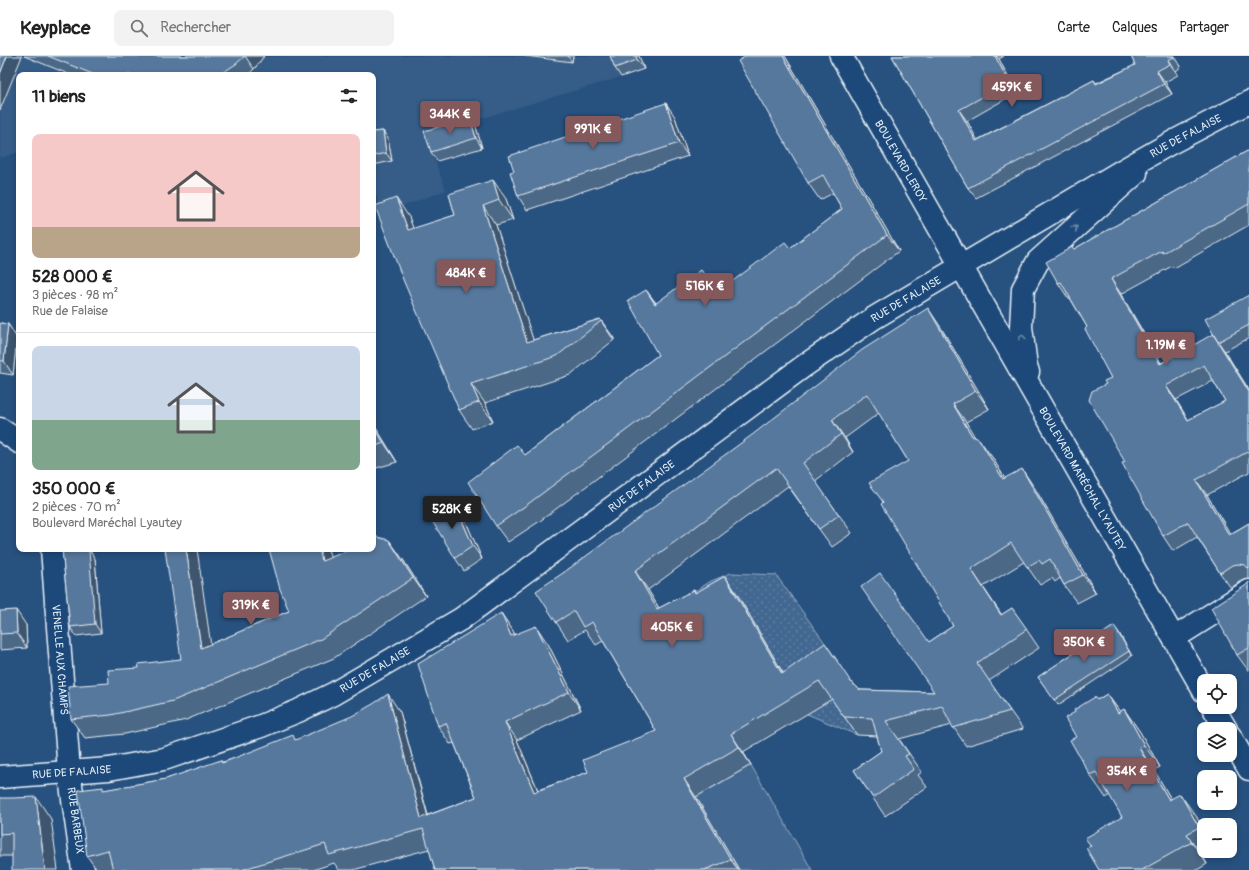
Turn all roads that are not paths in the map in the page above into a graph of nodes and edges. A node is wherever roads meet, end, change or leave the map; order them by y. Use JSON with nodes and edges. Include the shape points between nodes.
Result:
{"nodes":[{"id":1,"x":841,"y":56,"type":"edge"},
{"id":2,"x":1249,"y":102,"type":"edge"},
{"id":3,"x":1169,"y":144,"type":"junction"},
{"id":4,"x":961,"y":266,"type":"junction"},
{"id":5,"x":1045,"y":414,"type":"junction"},
{"id":6,"x":0,"y":429,"type":"edge"},
{"id":7,"x":16,"y":440,"type":"edge"},
{"id":8,"x":52,"y":552,"type":"edge"},
{"id":9,"x":1249,"y":591,"type":"edge"},
{"id":10,"x":1174,"y":638,"type":"junction"},
{"id":11,"x":1197,"y":679,"type":"edge"},
{"id":12,"x":1237,"y":749,"type":"edge"},
{"id":13,"x":1249,"y":770,"type":"edge"},
{"id":14,"x":69,"y":771,"type":"junction"},
{"id":15,"x":0,"y":777,"type":"edge"},
{"id":16,"x":83,"y":870,"type":"edge"}],
"edges":[{"from":1,"to":4,"type":"main road","name":"BOULEVARD LEROY"},
{"from":2,"to":3,"type":"main road","name":"RUE DE FALAISE"},
{"from":3,"to":4,"type":"main road","name":"RUE DE FALAISE"},
{"from":5,"to":3,"type":"main road","one_way":true,"via":[[1026,366],[1020,327],[1023,289],[1038,261]]},
{"from":4,"to":5,"type":"main road","name":"BOULEVARD MARÉCHAL LYAUTEY"},
{"from":4,"to":14,"type":"main road","name":"RUE DE FALAISE","via":[[874,318],[810,362],[461,619],[334,694],[261,726],[164,760],[109,769]]},
{"from":5,"to":10,"type":"main road","name":"BOULEVARD MARÉCHAL LYAUTEY"},
{"from":6,"to":7,"type":"main road"},
{"from":8,"to":14,"type":"main road","name":"VENELLE AUX CHAMPS"},
{"from":9,"to":10,"type":"main road"},
{"from":10,"to":11,"type":"main road","name":"BOULEVARD MARÉCHAL LYAUTEY"},
{"from":12,"to":13,"type":"main road"},
{"from":14,"to":15,"type":"main road","name":"RUE DE FALAISE"},
{"from":14,"to":16,"type":"main road","name":"RUE BARBEUX"}]}
